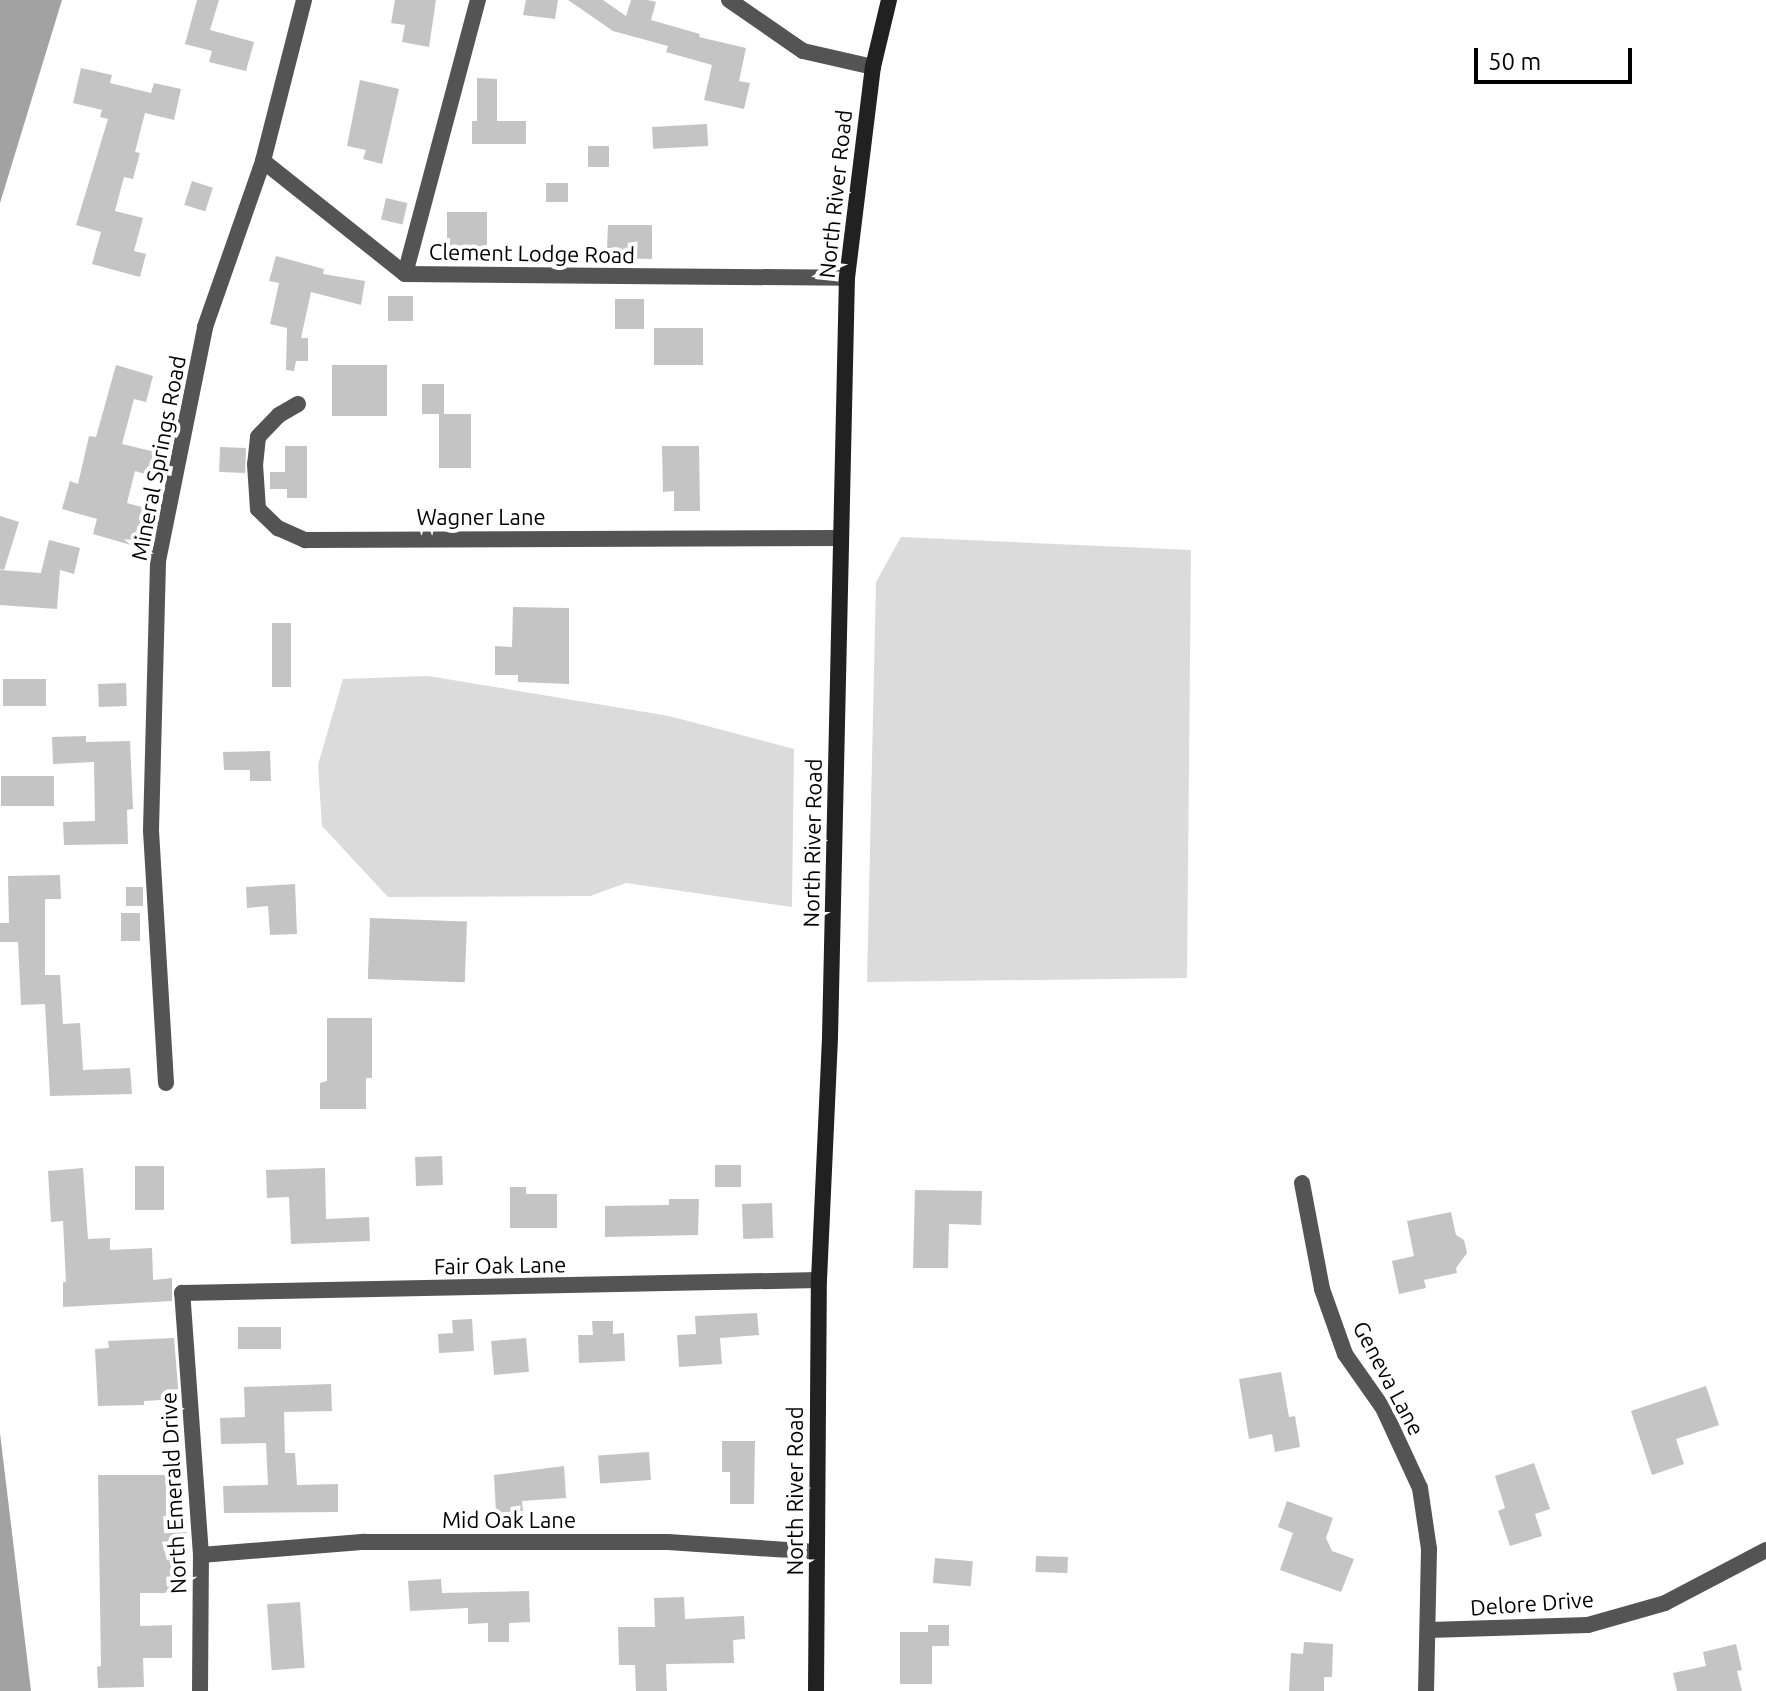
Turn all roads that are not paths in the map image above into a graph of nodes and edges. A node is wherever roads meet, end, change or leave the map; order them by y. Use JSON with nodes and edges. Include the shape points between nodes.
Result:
{"nodes":[{"id":1,"x":304,"y":0,"type":"edge"},
{"id":2,"x":478,"y":0,"type":"edge"},
{"id":3,"x":729,"y":0,"type":"edge"},
{"id":4,"x":889,"y":0,"type":"edge"},
{"id":5,"x":873,"y":67,"type":"junction"},
{"id":6,"x":263,"y":161,"type":"junction"},
{"id":7,"x":405,"y":274,"type":"junction"},
{"id":8,"x":847,"y":278,"type":"junction"},
{"id":9,"x":298,"y":404,"type":"dead end"},
{"id":10,"x":841,"y":538,"type":"junction"},
{"id":11,"x":166,"y":1083,"type":"dead end"},
{"id":12,"x":1302,"y":1183,"type":"dead end"},
{"id":13,"x":819,"y":1280,"type":"junction"},
{"id":14,"x":182,"y":1293,"type":"joint"},
{"id":15,"x":1766,"y":1550,"type":"edge"},
{"id":16,"x":817,"y":1552,"type":"junction"},
{"id":17,"x":201,"y":1555,"type":"junction"},
{"id":18,"x":1429,"y":1630,"type":"junction"},
{"id":19,"x":200,"y":1691,"type":"edge"},
{"id":20,"x":816,"y":1691,"type":"edge"},
{"id":21,"x":1426,"y":1691,"type":"edge"}],
"edges":[{"from":1,"to":6,"type":"street","name":"Mineral Springs Road"},
{"from":2,"to":7,"type":"street","name":"Clement Lodge Road"},
{"from":3,"to":5,"type":"street","via":[[803,51]]},
{"from":4,"to":5,"type":"street","name":"North River Road"},
{"from":5,"to":8,"type":"street","name":"North River Road"},
{"from":6,"to":7,"type":"street"},
{"from":6,"to":11,"type":"street","name":"Mineral Springs Road","via":[[205,327],[158,561],[151,830]]},
{"from":7,"to":8,"type":"street","name":"Clement Lodge Road"},
{"from":8,"to":10,"type":"street","name":"North River Road"},
{"from":9,"to":10,"type":"street","name":"Wagner Lane","via":[[258,437],[255,464],[258,509],[278,528],[305,540]]},
{"from":10,"to":13,"type":"street","name":"North River Road","via":[[829,1080]]},
{"from":12,"to":18,"type":"street","name":"Geneva Lane","via":[[1322,1289],[1345,1354],[1383,1408],[1420,1488],[1429,1549]]},
{"from":13,"to":14,"type":"street","name":"Fair Oak Lane"},
{"from":13,"to":16,"type":"street","name":"North River Road"},
{"from":14,"to":17,"type":"street","name":"North Emerald Drive"},
{"from":15,"to":18,"type":"street","name":"Delore Drive","via":[[1665,1603],[1588,1625]]},
{"from":16,"to":17,"type":"street","name":"Mid Oak Lane","via":[[668,1542],[364,1542]]},
{"from":16,"to":20,"type":"street","name":"North River Road"},
{"from":17,"to":19,"type":"street","name":"North Emerald Drive"},
{"from":18,"to":21,"type":"street","name":"Geneva Lane"}]}
